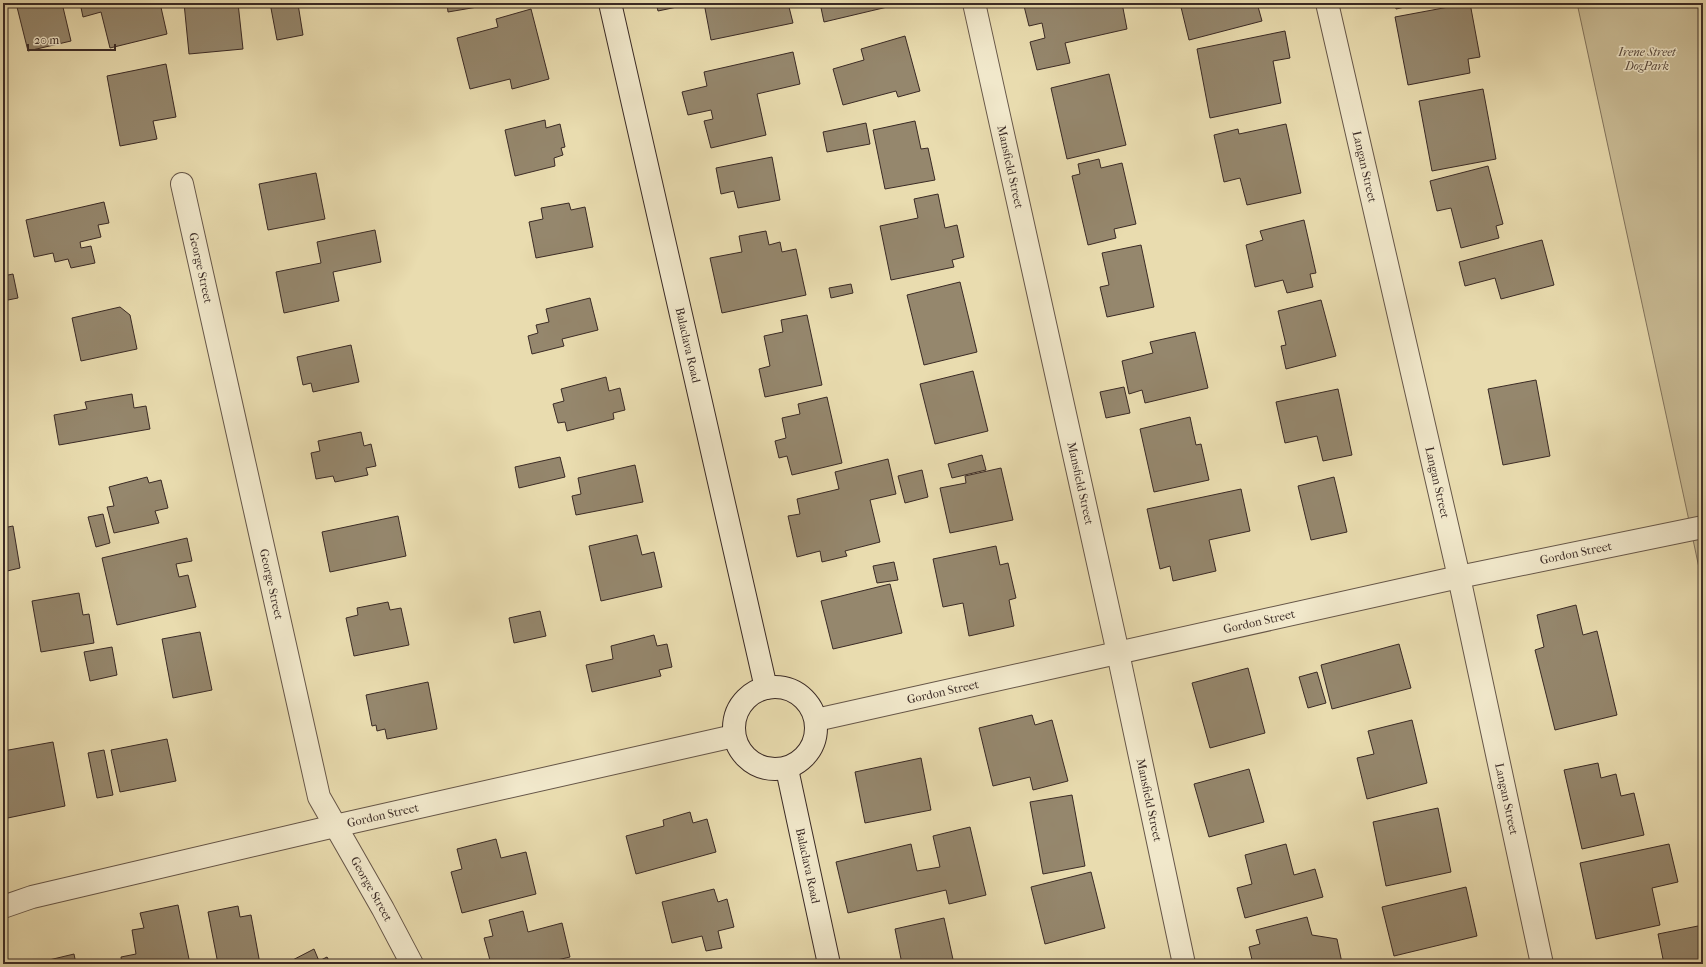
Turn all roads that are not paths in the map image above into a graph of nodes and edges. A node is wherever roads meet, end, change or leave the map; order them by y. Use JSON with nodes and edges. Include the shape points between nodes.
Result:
{"nodes":[{"id":1,"x":610,"y":3,"type":"edge"},
{"id":2,"x":974,"y":3,"type":"edge"},
{"id":3,"x":1327,"y":3,"type":"edge"},
{"id":4,"x":182,"y":184,"type":"dead end"},
{"id":5,"x":1703,"y":527,"type":"edge"},
{"id":6,"x":1459,"y":577,"type":"junction"},
{"id":7,"x":1118,"y":653,"type":"junction"},
{"id":8,"x":766,"y":688,"type":"junction"},
{"id":9,"x":816,"y":720,"type":"junction"},
{"id":10,"x":734,"y":736,"type":"junction"},
{"id":11,"x":787,"y":769,"type":"junction"},
{"id":12,"x":335,"y":826,"type":"junction"},
{"id":13,"x":32,"y":897,"type":"junction"},
{"id":14,"x":3,"y":900,"type":"edge"},
{"id":15,"x":3,"y":907,"type":"edge"},
{"id":16,"x":412,"y":964,"type":"edge"},
{"id":17,"x":829,"y":964,"type":"edge"},
{"id":18,"x":1184,"y":964,"type":"edge"},
{"id":19,"x":1542,"y":964,"type":"edge"}],
"edges":[{"from":1,"to":8,"type":"street","name":"Balaclava Road"},
{"from":2,"to":7,"type":"street","name":"Mansfield Street"},
{"from":3,"to":6,"type":"street","name":"Langan Street"},
{"from":4,"to":12,"type":"street","name":"George Street","via":[[319,797]]},
{"from":5,"to":6,"type":"street","name":"Gordon Street"},
{"from":6,"to":7,"type":"street","name":"Gordon Street"},
{"from":6,"to":19,"type":"street","name":"Langan Street"},
{"from":7,"to":9,"type":"street","name":"Gordon Street"},
{"from":7,"to":18,"type":"street","name":"Mansfield Street"},
{"from":8,"to":9,"type":"street","via":[[784,688],[797,693],[807,702]]},
{"from":8,"to":10,"type":"street","via":[[752,694],[738,709],[734,722]]},
{"from":9,"to":11,"type":"street","via":[[817,734],[809,753],[799,763]]},
{"from":10,"to":11,"type":"street","via":[[739,749],[753,764],[773,770]]},
{"from":10,"to":12,"type":"street","name":"Gordon Street"},
{"from":11,"to":17,"type":"street","name":"Balaclava Road"},
{"from":12,"to":13,"type":"street","name":"Gordon Street"},
{"from":12,"to":16,"type":"street","name":"George Street"},
{"from":13,"to":14,"type":"street","name":"Gordon Street"},
{"from":13,"to":15,"type":"street","name":"Gordon Street"}]}
